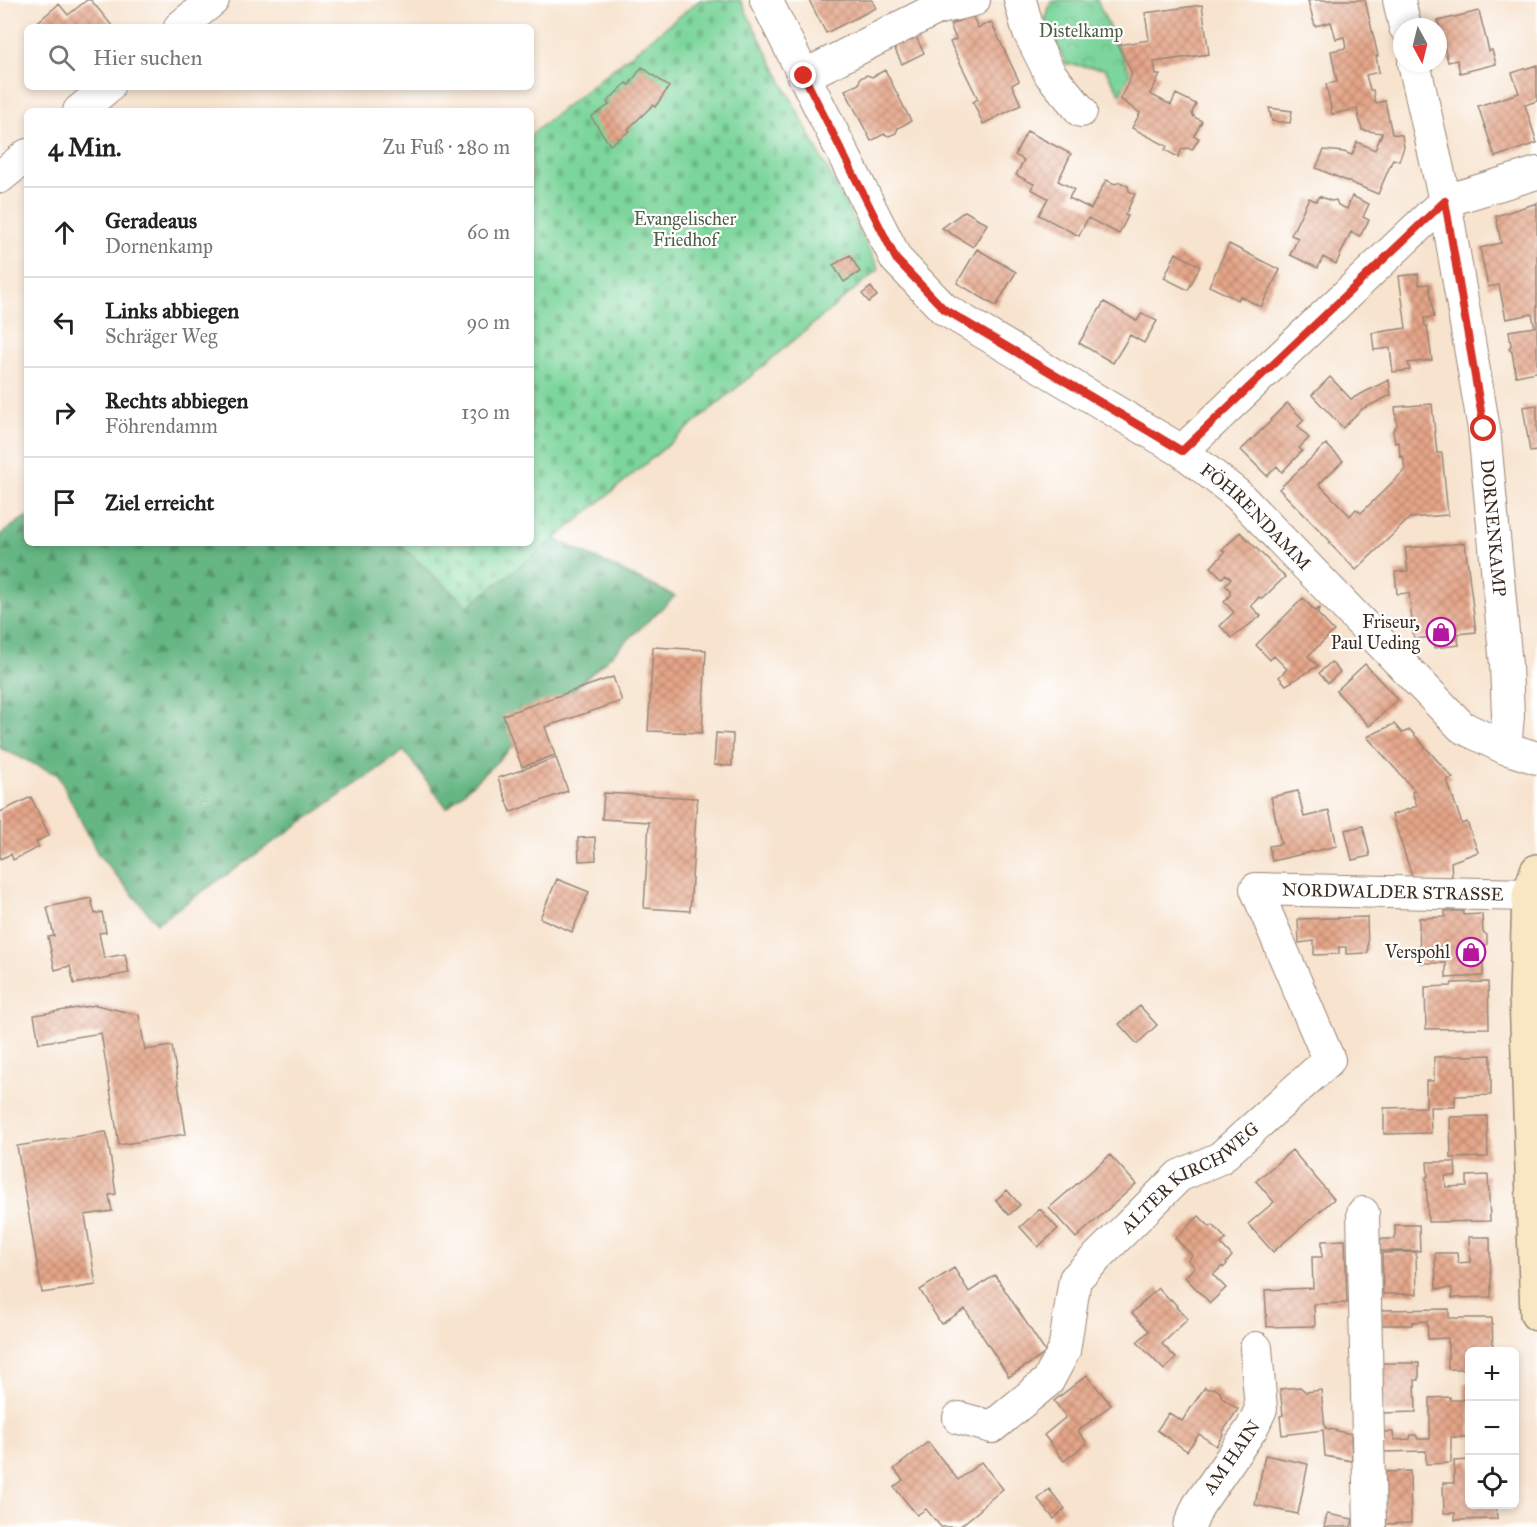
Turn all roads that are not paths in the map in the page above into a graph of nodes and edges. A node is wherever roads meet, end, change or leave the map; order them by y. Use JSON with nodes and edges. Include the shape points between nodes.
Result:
{"nodes":[{"id":1,"x":213,"y":0,"type":"edge"},
{"id":2,"x":766,"y":0,"type":"edge"},
{"id":3,"x":974,"y":0,"type":"edge"},
{"id":4,"x":1020,"y":0,"type":"edge"},
{"id":5,"x":1399,"y":0,"type":"edge"},
{"id":6,"x":1404,"y":18,"type":"edge"},
{"id":7,"x":184,"y":24,"type":"edge"},
{"id":8,"x":1416,"y":72,"type":"edge"},
{"id":9,"x":804,"y":76,"type":"junction"},
{"id":10,"x":104,"y":90,"type":"edge"},
{"id":11,"x":84,"y":108,"type":"edge"},
{"id":12,"x":1081,"y":111,"type":"dead end"},
{"id":13,"x":24,"y":157,"type":"edge"},
{"id":14,"x":1537,"y":173,"type":"edge"},
{"id":15,"x":0,"y":177,"type":"edge"},
{"id":16,"x":1445,"y":201,"type":"junction"},
{"id":17,"x":1182,"y":451,"type":"junction"},
{"id":18,"x":1505,"y":748,"type":"junction"},
{"id":19,"x":1537,"y":758,"type":"edge"},
{"id":20,"x":1533,"y":883,"type":"edge"},
{"id":21,"x":1256,"y":889,"type":"joint"},
{"id":22,"x":1363,"y":1213,"type":"dead end"},
{"id":23,"x":1537,"y":1314,"type":"edge"},
{"id":24,"x":1256,"y":1348,"type":"dead end"},
{"id":25,"x":959,"y":1418,"type":"dead end"},
{"id":26,"x":1189,"y":1527,"type":"edge"},
{"id":27,"x":1370,"y":1527,"type":"edge"}],
"edges":[{"from":1,"to":7,"type":"street"},
{"from":2,"to":9,"type":"street","name":"FÖHRENDAMM"},
{"from":3,"to":9,"type":"street","via":[[936,9]]},
{"from":4,"to":12,"type":"street","via":[[1028,30],[1050,74]]},
{"from":5,"to":6,"type":"street"},
{"from":8,"to":16,"type":"street","name":"DORNENKAMP"},
{"from":9,"to":17,"type":"street","name":"FÖHRENDAMM","via":[[896,259],[944,309]]},
{"from":10,"to":11,"type":"street"},
{"from":13,"to":15,"type":"street"},
{"from":14,"to":16,"type":"street"},
{"from":16,"to":17,"type":"street"},
{"from":16,"to":18,"type":"street","name":"DORNENKAMP","via":[[1484,429],[1506,665]]},
{"from":17,"to":18,"type":"street","name":"FÖHRENDAMM","via":[[1238,495],[1462,727]]},
{"from":18,"to":19,"type":"street","name":"FÖHRENDAMM"},
{"from":20,"to":21,"type":"street","name":"NORDWALDER STRASSE"},
{"from":20,"to":23,"type":"main road","name":"NORDWALDER STRASSE","via":[[1526,996]]},
{"from":21,"to":25,"type":"street","name":"ALTER KIRCHWEG","via":[[1329,1060],[1220,1158],[1179,1176],[1075,1279],[1064,1351],[1048,1382],[992,1427]]},
{"from":22,"to":27,"type":"street"},
{"from":24,"to":26,"type":"street","name":"AM HAIN","via":[[1262,1409],[1198,1506]]}]}
